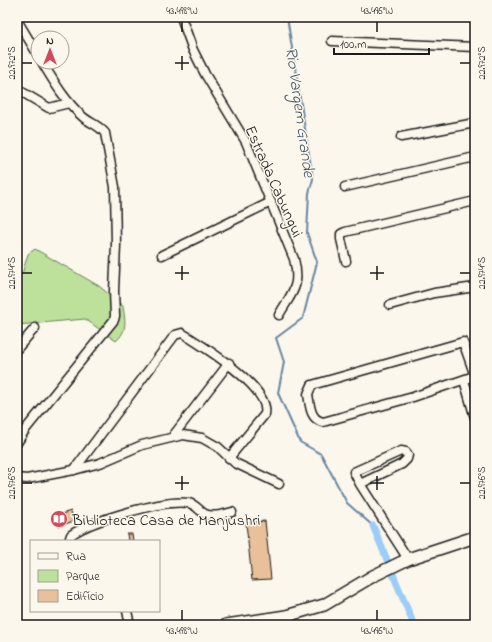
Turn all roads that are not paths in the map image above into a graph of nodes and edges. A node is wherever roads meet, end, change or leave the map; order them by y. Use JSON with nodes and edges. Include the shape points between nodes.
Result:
{"nodes":[{"id":1,"x":181,"y":17,"type":"edge"},
{"id":2,"x":17,"y":20,"type":"edge"},
{"id":3,"x":332,"y":41,"type":"dead end"},
{"id":4,"x":30,"y":42,"type":"edge"},
{"id":5,"x":475,"y":46,"type":"edge"},
{"id":6,"x":47,"y":70,"type":"edge"},
{"id":7,"x":17,"y":89,"type":"edge"},
{"id":8,"x":69,"y":103,"type":"junction"},
{"id":9,"x":475,"y":123,"type":"edge"},
{"id":10,"x":401,"y":137,"type":"dead end"},
{"id":11,"x":475,"y":157,"type":"edge"},
{"id":12,"x":345,"y":187,"type":"dead end"},
{"id":13,"x":475,"y":201,"type":"edge"},
{"id":14,"x":271,"y":202,"type":"junction"},
{"id":15,"x":162,"y":255,"type":"dead end"},
{"id":16,"x":346,"y":261,"type":"dead end"},
{"id":17,"x":475,"y":287,"type":"edge"},
{"id":18,"x":390,"y":305,"type":"dead end"},
{"id":19,"x":279,"y":315,"type":"dead end"},
{"id":20,"x":35,"y":328,"type":"dead end"},
{"id":21,"x":17,"y":349,"type":"edge"},
{"id":22,"x":229,"y":364,"type":"junction"},
{"id":23,"x":475,"y":376,"type":"edge"},
{"id":24,"x":464,"y":380,"type":"junction"},
{"id":25,"x":475,"y":418,"type":"edge"},
{"id":26,"x":173,"y":436,"type":"junction"},
{"id":27,"x":17,"y":443,"type":"edge"},
{"id":28,"x":229,"y":458,"type":"junction"},
{"id":29,"x":74,"y":470,"type":"junction"},
{"id":30,"x":17,"y":478,"type":"edge"},
{"id":31,"x":279,"y":484,"type":"dead end"},
{"id":32,"x":360,"y":484,"type":"junction"},
{"id":33,"x":232,"y":512,"type":"dead end"},
{"id":34,"x":475,"y":537,"type":"edge"},
{"id":35,"x":70,"y":540,"type":"edge"},
{"id":36,"x":404,"y":561,"type":"junction"},
{"id":37,"x":127,"y":612,"type":"edge"},
{"id":38,"x":130,"y":625,"type":"edge"},
{"id":39,"x":226,"y":625,"type":"edge"}],
"edges":[{"from":1,"to":14,"type":"street","name":"Estrada Cabungui","via":[[205,74],[246,142]]},
{"from":2,"to":4,"type":"street"},
{"from":3,"to":5,"type":"street"},
{"from":6,"to":8,"type":"street"},
{"from":7,"to":8,"type":"street","via":[[49,108]]},
{"from":8,"to":27,"type":"street","via":[[84,118],[102,128],[106,137],[115,187],[115,316]]},
{"from":9,"to":10,"type":"street"},
{"from":11,"to":12,"type":"street"},
{"from":13,"to":16,"type":"street","via":[[345,232],[341,234],[341,239]]},
{"from":14,"to":15,"type":"street"},
{"from":14,"to":19,"type":"street","name":"Estrada Cabungui","via":[[297,271],[297,284]]},
{"from":17,"to":18,"type":"street","via":[[434,293]]},
{"from":20,"to":21,"type":"street"},
{"from":22,"to":26,"type":"street"},
{"from":22,"to":28,"type":"street","via":[[245,378],[257,394],[266,414]]},
{"from":22,"to":29,"type":"street","via":[[182,333],[175,335]]},
{"from":23,"to":24,"type":"street"},
{"from":23,"to":24,"type":"street","via":[[466,344],[463,342],[312,385],[308,394],[314,418],[323,422]]},
{"from":24,"to":25,"type":"street"},
{"from":26,"to":28,"type":"street","via":[[202,438]]},
{"from":26,"to":29,"type":"street"},
{"from":28,"to":31,"type":"street"},
{"from":29,"to":30,"type":"street","via":[[27,479]]},
{"from":32,"to":32,"type":"street","via":[[354,474],[355,470],[401,451],[408,455],[402,464]]},
{"from":32,"to":36,"type":"street"},
{"from":33,"to":35,"type":"street","via":[[216,516],[206,514],[195,505],[183,502],[148,508],[96,521],[71,535]]},
{"from":34,"to":36,"type":"main road"},
{"from":36,"to":39,"type":"main road","via":[[324,605],[286,616]]},
{"from":37,"to":38,"type":"street"}]}
